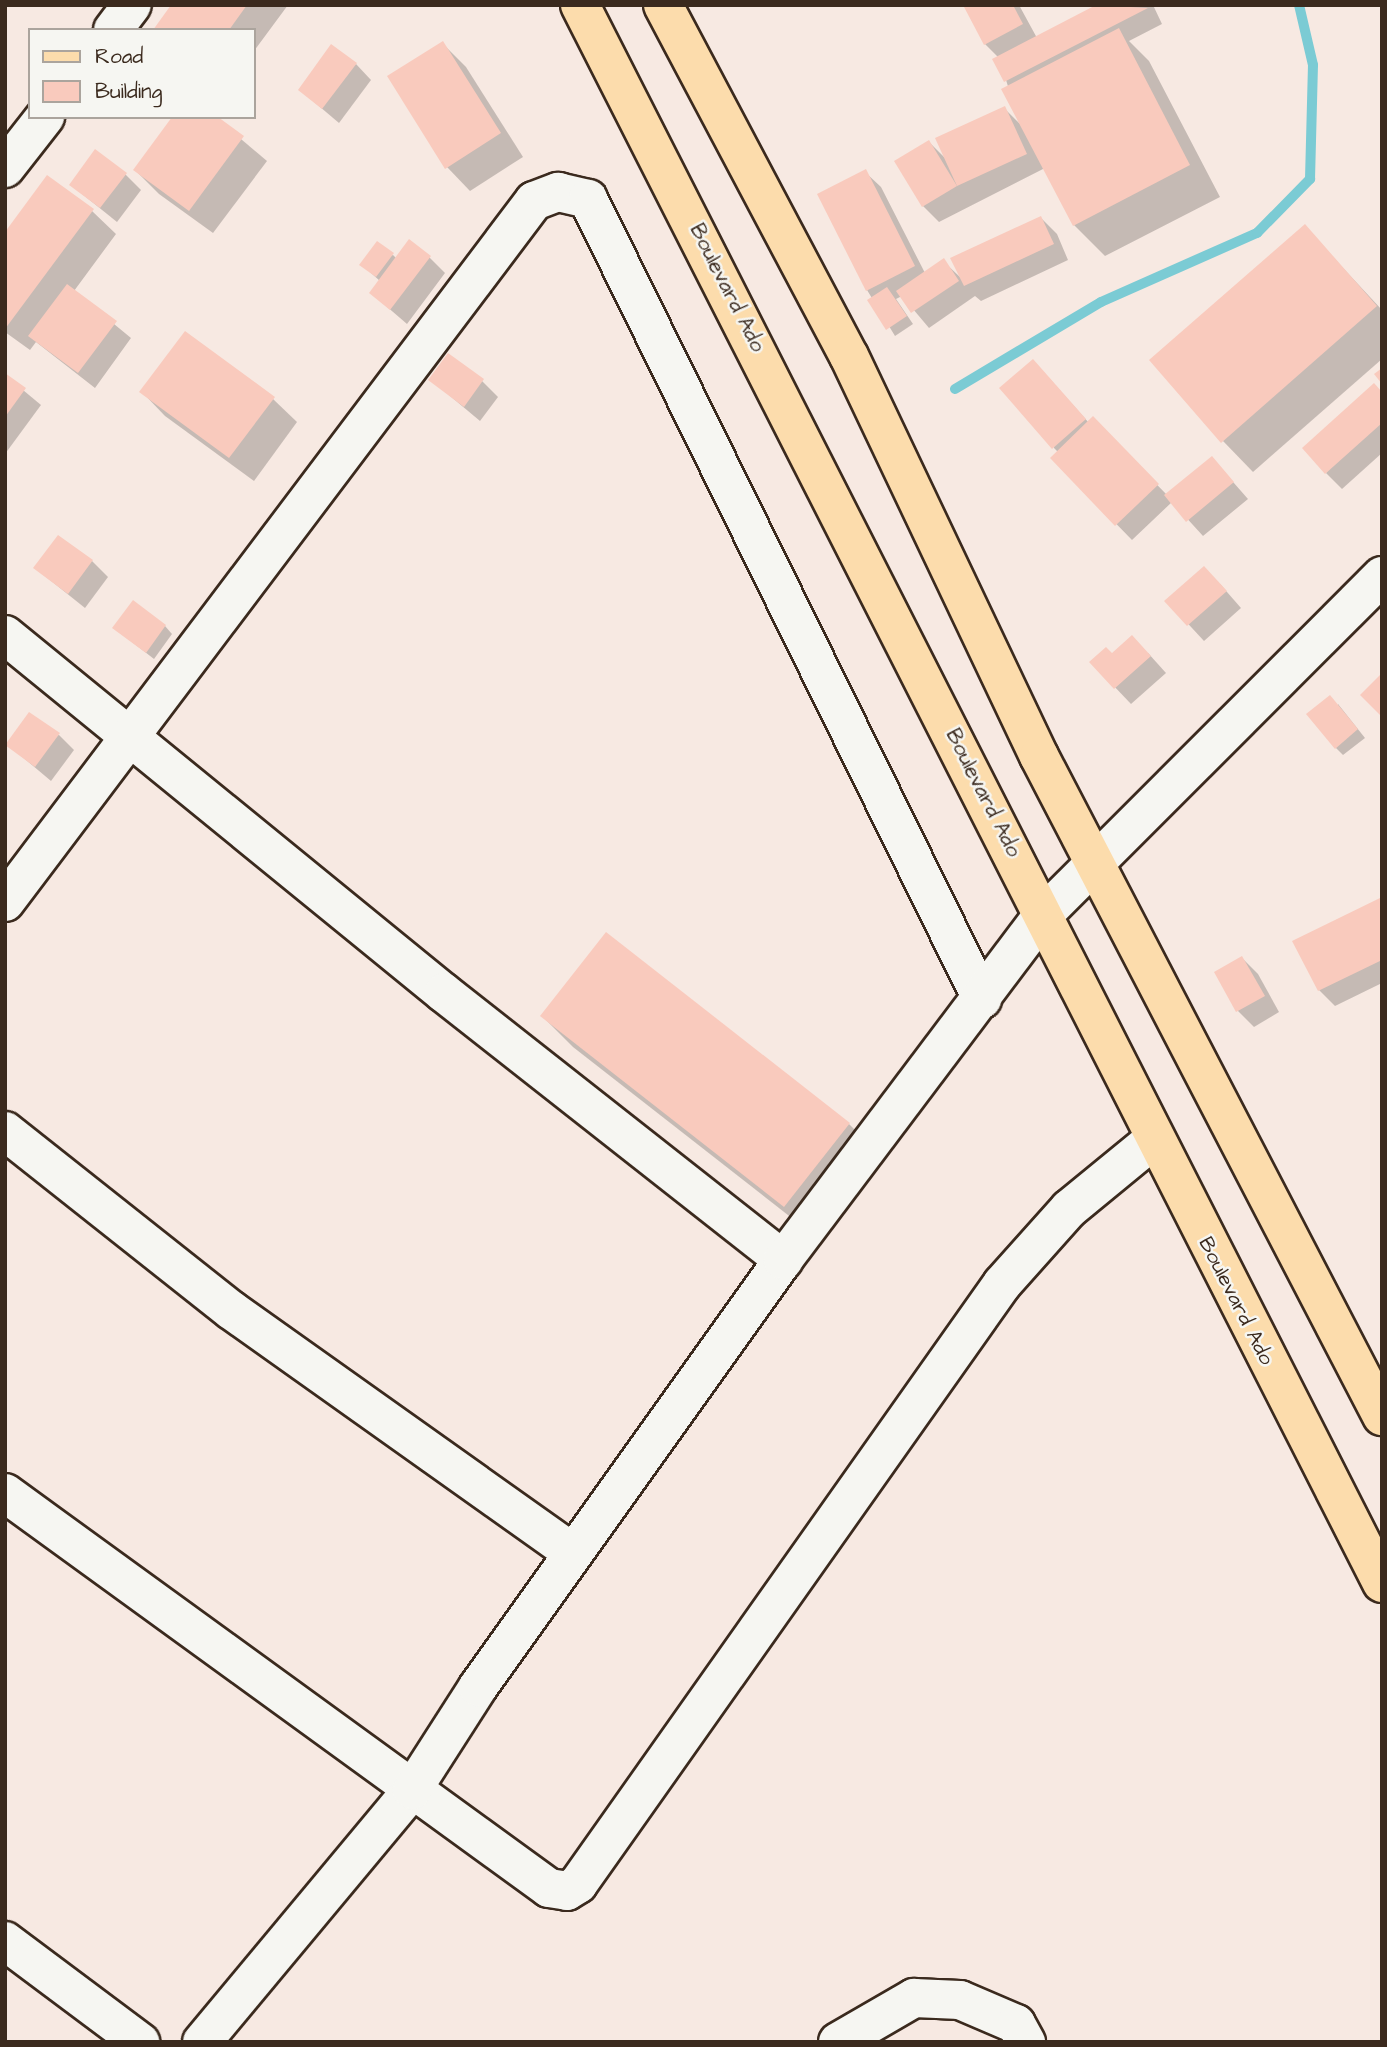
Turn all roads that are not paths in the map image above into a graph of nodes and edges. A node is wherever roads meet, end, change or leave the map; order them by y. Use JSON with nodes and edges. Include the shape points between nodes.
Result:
{"nodes":[{"id":1,"x":580,"y":5,"type":"edge"},
{"id":2,"x":663,"y":5,"type":"edge"},
{"id":3,"x":43,"y":119,"type":"edge"},
{"id":4,"x":5,"y":168,"type":"edge"},
{"id":5,"x":1382,"y":576,"type":"edge"},
{"id":6,"x":5,"y":635,"type":"edge"},
{"id":7,"x":132,"y":738,"type":"junction"},
{"id":8,"x":1095,"y":863,"type":"junction"},
{"id":9,"x":5,"y":902,"type":"edge"},
{"id":10,"x":1044,"y":914,"type":"junction"},
{"id":11,"x":982,"y":999,"type":"junction"},
{"id":12,"x":5,"y":1131,"type":"edge"},
{"id":13,"x":1153,"y":1140,"type":"junction"},
{"id":14,"x":783,"y":1261,"type":"junction"},
{"id":15,"x":1382,"y":1416,"type":"edge"},
{"id":16,"x":5,"y":1493,"type":"edge"},
{"id":17,"x":573,"y":1553,"type":"junction"},
{"id":18,"x":1382,"y":1583,"type":"edge"},
{"id":19,"x":412,"y":1790,"type":"junction"},
{"id":20,"x":5,"y":1941,"type":"edge"},
{"id":21,"x":140,"y":2042,"type":"edge"},
{"id":22,"x":202,"y":2042,"type":"edge"},
{"id":23,"x":838,"y":2042,"type":"edge"},
{"id":24,"x":1026,"y":2042,"type":"edge"}],
"edges":[{"from":1,"to":10,"type":"main road","name":"Boulevard Ado"},
{"from":2,"to":8,"type":"main road","via":[[849,356]]},
{"from":3,"to":4,"type":"street"},
{"from":5,"to":8,"type":"street"},
{"from":6,"to":7,"type":"street"},
{"from":7,"to":9,"type":"street"},
{"from":7,"to":11,"type":"street","via":[[534,201],[558,192],[588,200]]},
{"from":7,"to":14,"type":"street"},
{"from":8,"to":10,"type":"street"},
{"from":8,"to":15,"type":"main road"},
{"from":10,"to":11,"type":"street"},
{"from":10,"to":13,"type":"main road","name":"Boulevard Ado"},
{"from":11,"to":14,"type":"street"},
{"from":12,"to":17,"type":"street","via":[[231,1310]]},
{"from":13,"to":18,"type":"main road","name":"Boulevard Ado"},
{"from":13,"to":19,"type":"street","via":[[1069,1209],[1002,1284],[578,1884],[567,1891],[549,1888]]},
{"from":14,"to":17,"type":"street"},
{"from":16,"to":19,"type":"street"},
{"from":17,"to":19,"type":"street"},
{"from":19,"to":22,"type":"street"},
{"from":20,"to":21,"type":"street"},
{"from":23,"to":24,"type":"street","via":[[914,1998],[960,2000],[1016,2024]]}]}
